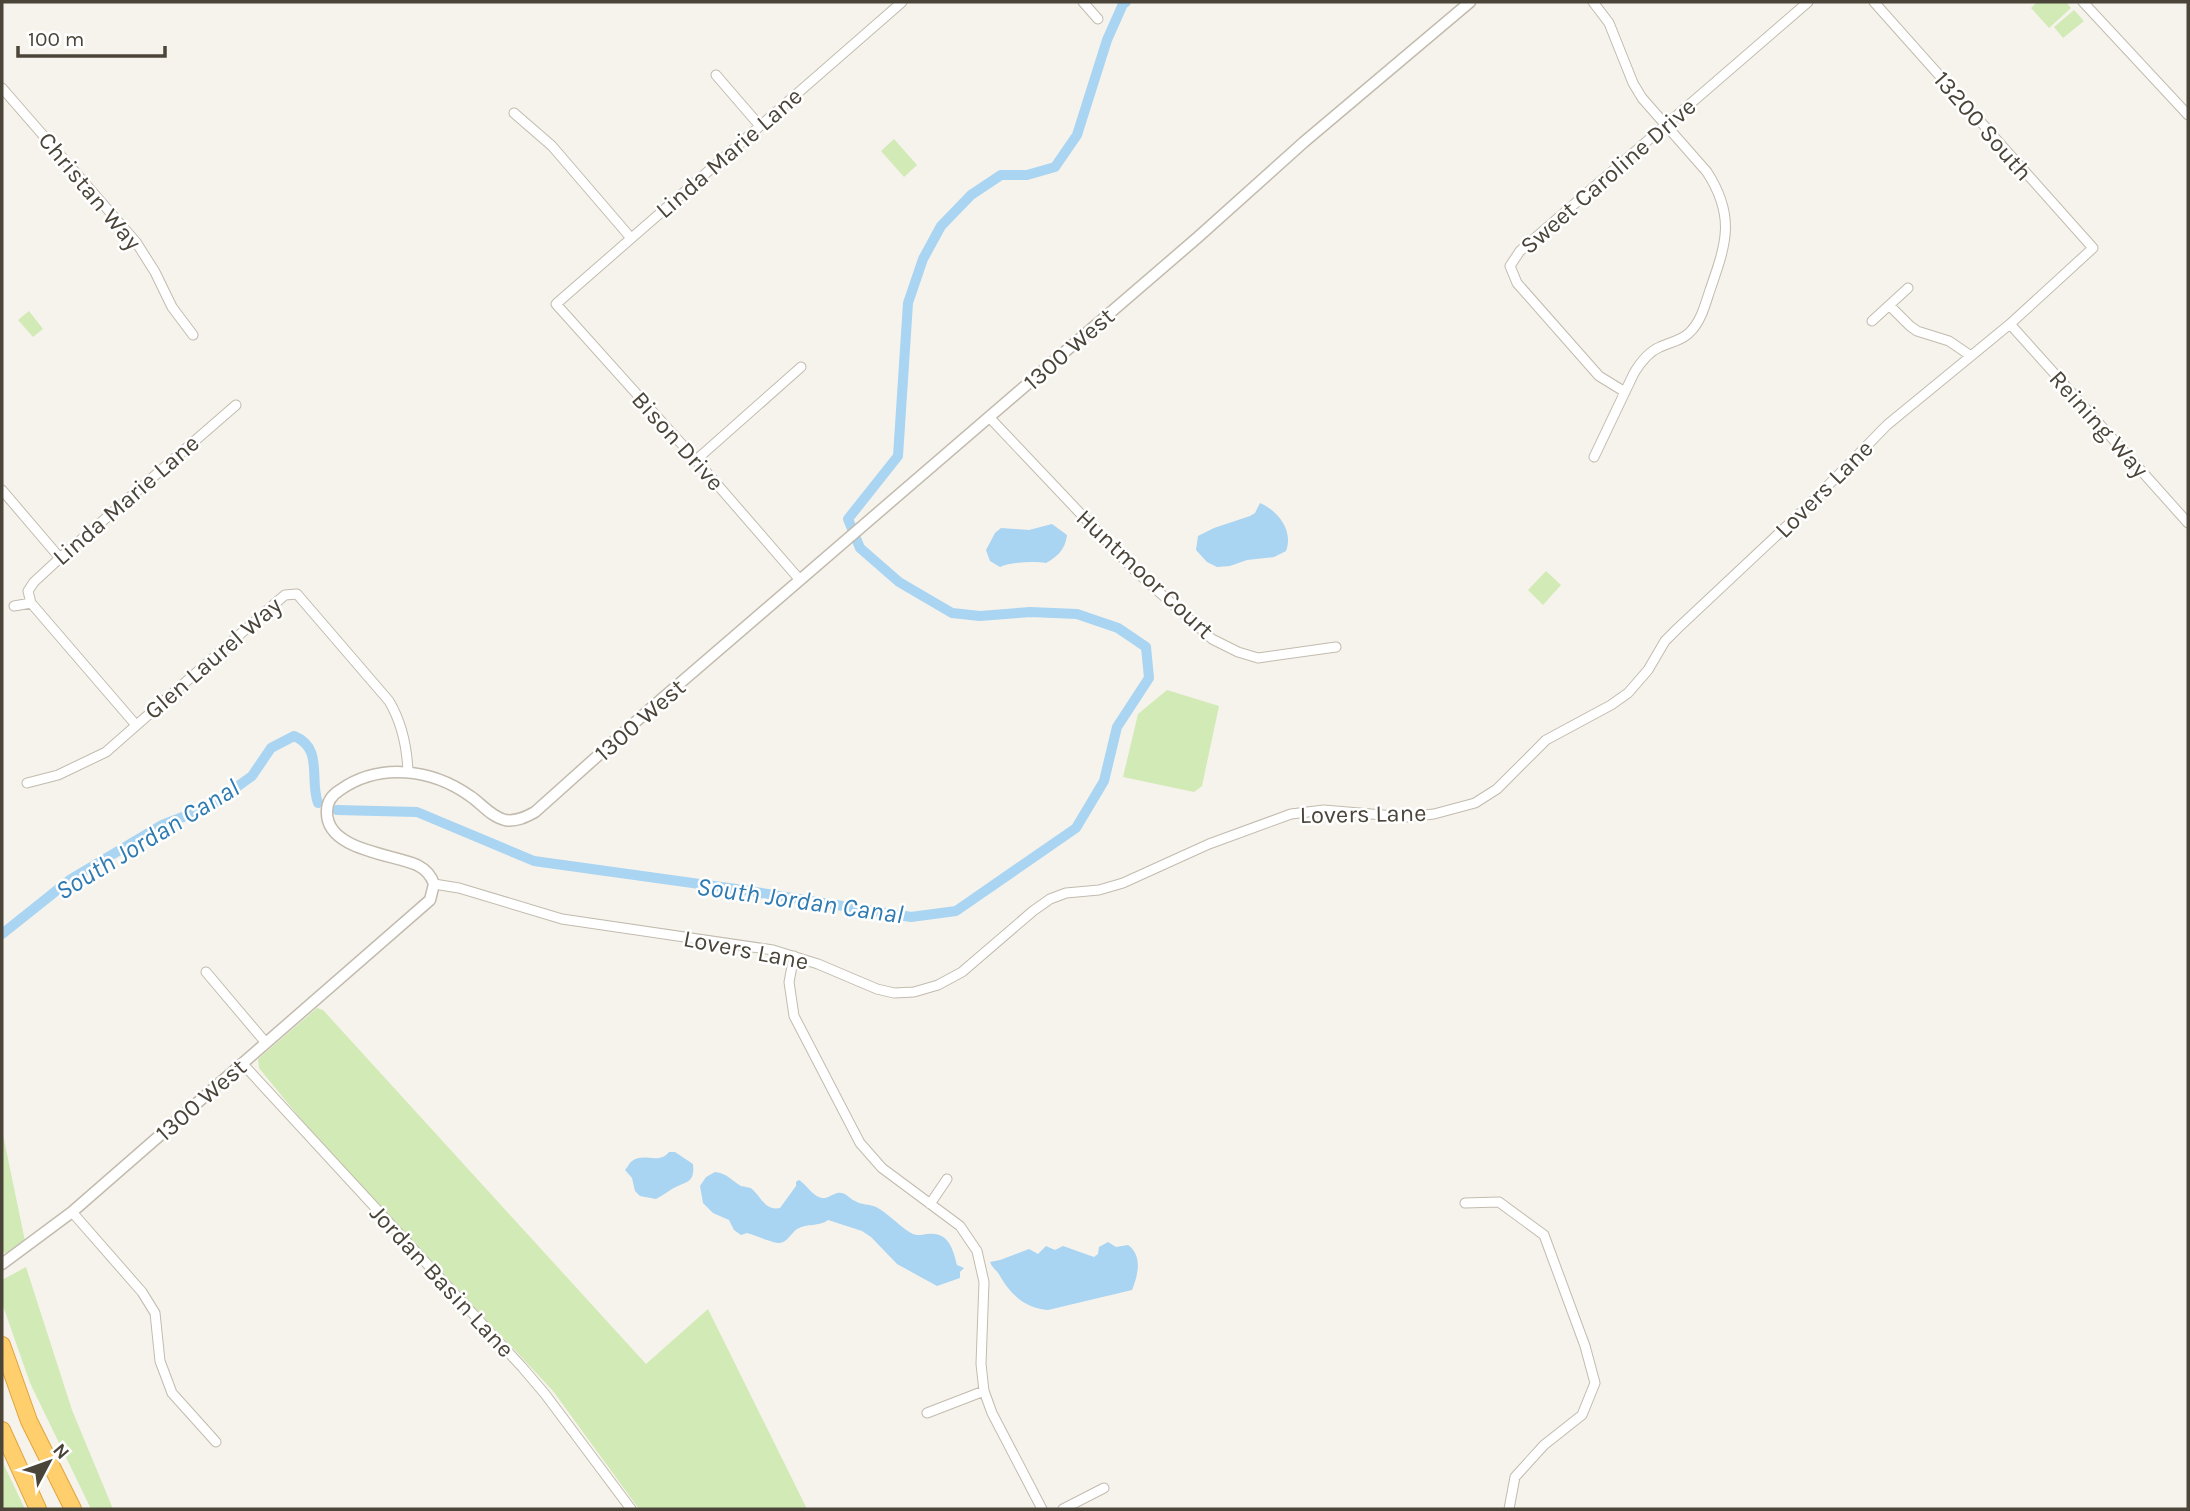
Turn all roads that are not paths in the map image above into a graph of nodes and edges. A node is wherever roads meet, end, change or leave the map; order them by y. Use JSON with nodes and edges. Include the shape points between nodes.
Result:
{"nodes":[{"id":1,"x":902,"y":2,"type":"edge"},
{"id":2,"x":1083,"y":2,"type":"edge"},
{"id":3,"x":1470,"y":2,"type":"edge"},
{"id":4,"x":1593,"y":2,"type":"edge"},
{"id":5,"x":1808,"y":2,"type":"edge"},
{"id":6,"x":1874,"y":2,"type":"edge"},
{"id":7,"x":2084,"y":2,"type":"edge"},
{"id":8,"x":1098,"y":19,"type":"dead end"},
{"id":9,"x":716,"y":75,"type":"dead end"},
{"id":10,"x":2,"y":88,"type":"edge"},
{"id":11,"x":514,"y":113,"type":"dead end"},
{"id":12,"x":2188,"y":115,"type":"edge"},
{"id":13,"x":1665,"y":125,"type":"junction"},
{"id":14,"x":760,"y":126,"type":"junction"},
{"id":15,"x":631,"y":238,"type":"junction"},
{"id":16,"x":2093,"y":248,"type":"joint"},
{"id":17,"x":1908,"y":288,"type":"dead end"},
{"id":18,"x":555,"y":304,"type":"joint"},
{"id":19,"x":1890,"y":306,"type":"junction"},
{"id":20,"x":1872,"y":321,"type":"dead end"},
{"id":21,"x":2010,"y":324,"type":"junction"},
{"id":22,"x":193,"y":335,"type":"dead end"},
{"id":23,"x":1971,"y":356,"type":"junction"},
{"id":24,"x":801,"y":367,"type":"dead end"},
{"id":25,"x":1625,"y":392,"type":"junction"},
{"id":26,"x":236,"y":405,"type":"dead end"},
{"id":27,"x":989,"y":417,"type":"junction"},
{"id":28,"x":1594,"y":457,"type":"dead end"},
{"id":29,"x":696,"y":460,"type":"junction"},
{"id":30,"x":2,"y":490,"type":"edge"},
{"id":31,"x":2188,"y":523,"type":"edge"},
{"id":32,"x":60,"y":558,"type":"junction"},
{"id":33,"x":800,"y":580,"type":"junction"},
{"id":34,"x":31,"y":603,"type":"junction"},
{"id":35,"x":15,"y":606,"type":"dead end"},
{"id":36,"x":1336,"y":647,"type":"dead end"},
{"id":37,"x":136,"y":725,"type":"junction"},
{"id":38,"x":408,"y":772,"type":"junction"},
{"id":39,"x":27,"y":783,"type":"dead end"},
{"id":40,"x":434,"y":884,"type":"junction"},
{"id":41,"x":794,"y":956,"type":"junction"},
{"id":42,"x":206,"y":972,"type":"dead end"},
{"id":43,"x":266,"y":1043,"type":"junction"},
{"id":44,"x":242,"y":1063,"type":"junction"},
{"id":45,"x":947,"y":1179,"type":"dead end"},
{"id":46,"x":930,"y":1203,"type":"junction"},
{"id":47,"x":1465,"y":1203,"type":"dead end"},
{"id":48,"x":72,"y":1212,"type":"junction"},
{"id":49,"x":2,"y":1264,"type":"edge"},
{"id":50,"x":2,"y":1345,"type":"edge"},
{"id":51,"x":984,"y":1391,"type":"junction"},
{"id":52,"x":927,"y":1413,"type":"dead end"},
{"id":53,"x":2,"y":1430,"type":"edge"},
{"id":54,"x":216,"y":1442,"type":"dead end"},
{"id":55,"x":1104,"y":1488,"type":"dead end"},
{"id":56,"x":38,"y":1509,"type":"edge"},
{"id":57,"x":73,"y":1509,"type":"edge"},
{"id":58,"x":631,"y":1509,"type":"edge"},
{"id":59,"x":1042,"y":1509,"type":"edge"},
{"id":60,"x":1063,"y":1509,"type":"edge"},
{"id":61,"x":1509,"y":1509,"type":"edge"}],
"edges":[{"from":1,"to":14,"type":"street","name":"Linda Marie Lane"},
{"from":2,"to":8,"type":"street"},
{"from":3,"to":27,"type":"street","name":"1300 West"},
{"from":4,"to":13,"type":"street","via":[[1609,23],[1633,83]]},
{"from":5,"to":13,"type":"street","name":"Sweet Caroline Drive"},
{"from":6,"to":16,"type":"street","name":"13200 South"},
{"from":7,"to":12,"type":"street"},
{"from":9,"to":14,"type":"street"},
{"from":10,"to":22,"type":"street","name":"Christan Way","via":[[136,242]]},
{"from":11,"to":15,"type":"street","via":[[552,146]]},
{"from":13,"to":25,"type":"street","via":[[1716,186],[1723,202],[1726,239],[1696,326],[1686,337],[1648,355]]},
{"from":13,"to":25,"type":"street","name":"Sweet Caroline Drive","via":[[1520,251],[1510,266],[1517,284],[1599,376]]},
{"from":14,"to":15,"type":"street","name":"Linda Marie Lane"},
{"from":15,"to":18,"type":"street","name":"Linda Marie Lane"},
{"from":16,"to":21,"type":"street","name":"Lovers Lane"},
{"from":17,"to":19,"type":"street"},
{"from":18,"to":29,"type":"street","name":"Bison Drive"},
{"from":19,"to":20,"type":"street"},
{"from":19,"to":23,"type":"street","via":[[1917,331],[1950,341]]},
{"from":21,"to":23,"type":"street","name":"Lovers Lane"},
{"from":21,"to":31,"type":"street","name":"Reining Way"},
{"from":23,"to":41,"type":"street","name":"Lovers Lane","via":[[1886,425],[1807,507],[1678,628],[1628,693],[1546,740],[1482,800],[1421,816],[1324,810],[1291,814],[1123,883],[1050,899],[962,972],[914,992],[877,989]]},
{"from":24,"to":29,"type":"street"},
{"from":25,"to":28,"type":"street"},
{"from":26,"to":32,"type":"street","name":"Linda Marie Lane"},
{"from":27,"to":33,"type":"street","name":"1300 West"},
{"from":27,"to":36,"type":"street","name":"Huntmoor Court","via":[[1133,569],[1212,639],[1258,658]]},
{"from":29,"to":33,"type":"street","name":"Bison Drive"},
{"from":30,"to":32,"type":"street"},
{"from":32,"to":34,"type":"street","name":"Linda Marie Lane","via":[[34,582],[29,592]]},
{"from":33,"to":38,"type":"street","name":"1300 West","via":[[527,816],[500,818],[452,784]]},
{"from":34,"to":35,"type":"street"},
{"from":34,"to":37,"type":"street"},
{"from":37,"to":38,"type":"street","name":"Glen Laurel Way","via":[[279,600],[297,594],[389,701],[405,739]]},
{"from":37,"to":39,"type":"street","name":"Glen Laurel Way","via":[[106,752],[81,766]]},
{"from":38,"to":40,"type":"street","name":"1300 West","via":[[384,773],[349,784],[331,798],[327,816],[342,839],[420,866]]},
{"from":40,"to":41,"type":"street","name":"Lovers Lane","via":[[562,919]]},
{"from":40,"to":43,"type":"street","name":"1300 West","via":[[427,903]]},
{"from":41,"to":46,"type":"street","via":[[789,982],[794,1016],[855,1135],[882,1168]]},
{"from":42,"to":43,"type":"street"},
{"from":43,"to":44,"type":"street","name":"1300 West"},
{"from":44,"to":48,"type":"street","name":"1300 West"},
{"from":44,"to":58,"type":"street","name":"Jordan Basin Lane","via":[[522,1367]]},
{"from":45,"to":46,"type":"street"},
{"from":46,"to":51,"type":"street","via":[[967,1234],[981,1261],[985,1282]]},
{"from":47,"to":61,"type":"street","via":[[1499,1202],[1544,1235],[1595,1383],[1582,1415],[1544,1444],[1515,1477]]},
{"from":48,"to":49,"type":"street","name":"1300 West"},
{"from":48,"to":54,"type":"street","via":[[155,1312],[160,1361],[172,1393]]},
{"from":50,"to":57,"type":"highway","via":[[29,1421]]},
{"from":51,"to":52,"type":"street"},
{"from":51,"to":59,"type":"street"},
{"from":53,"to":56,"type":"highway"},
{"from":55,"to":60,"type":"street"}]}
